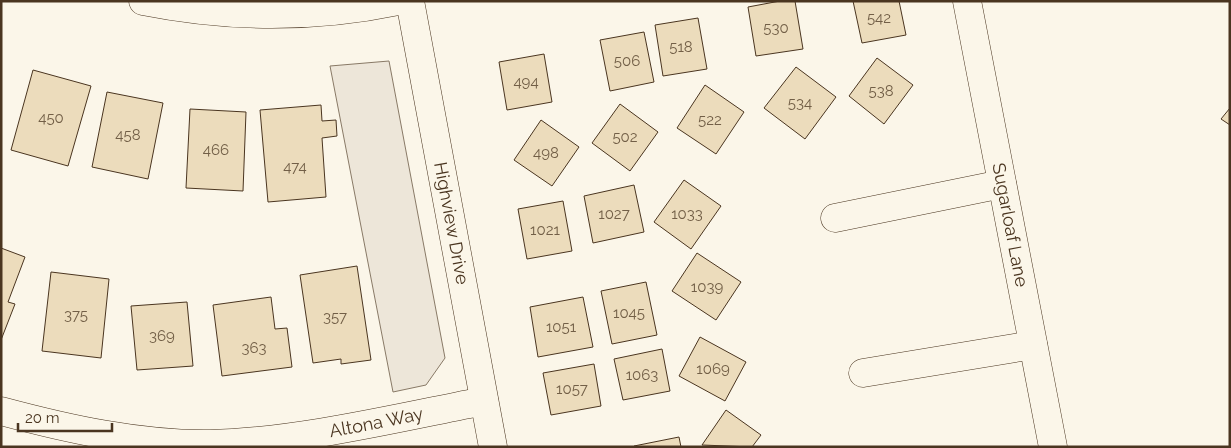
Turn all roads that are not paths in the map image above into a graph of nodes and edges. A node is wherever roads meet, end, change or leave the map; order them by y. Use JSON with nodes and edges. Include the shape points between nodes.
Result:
{"nodes":[{"id":1,"x":143,"y":1,"type":"edge"},
{"id":2,"x":398,"y":1,"type":"edge"},
{"id":3,"x":410,"y":1,"type":"edge"},
{"id":4,"x":967,"y":1,"type":"edge"},
{"id":5,"x":1002,"y":184,"type":"junction"},
{"id":6,"x":835,"y":218,"type":"dead end"},
{"id":7,"x":1033,"y":345,"type":"junction"},
{"id":8,"x":863,"y":373,"type":"dead end"},
{"id":9,"x":484,"y":401,"type":"junction"},
{"id":10,"x":1,"y":411,"type":"edge"},
{"id":11,"x":208,"y":445,"type":"edge"},
{"id":12,"x":493,"y":447,"type":"edge"},
{"id":13,"x":1053,"y":447,"type":"edge"}],
"edges":[{"from":1,"to":2,"type":"street","via":[[188,10],[252,15],[316,14]]},
{"from":3,"to":9,"type":"street","name":"Highview Drive"},
{"from":4,"to":5,"type":"street","name":"Sugarloaf Lane"},
{"from":5,"to":6,"type":"street"},
{"from":5,"to":7,"type":"street","name":"Sugarloaf Lane"},
{"from":7,"to":8,"type":"street"},
{"from":7,"to":13,"type":"street","name":"Sugarloaf Lane"},
{"from":9,"to":11,"type":"street","name":"Altona Way","via":[[250,442]]},
{"from":9,"to":12,"type":"street","name":"Highview Drive"},
{"from":10,"to":11,"type":"street","name":"Altona Way","via":[[67,428]]}]}
